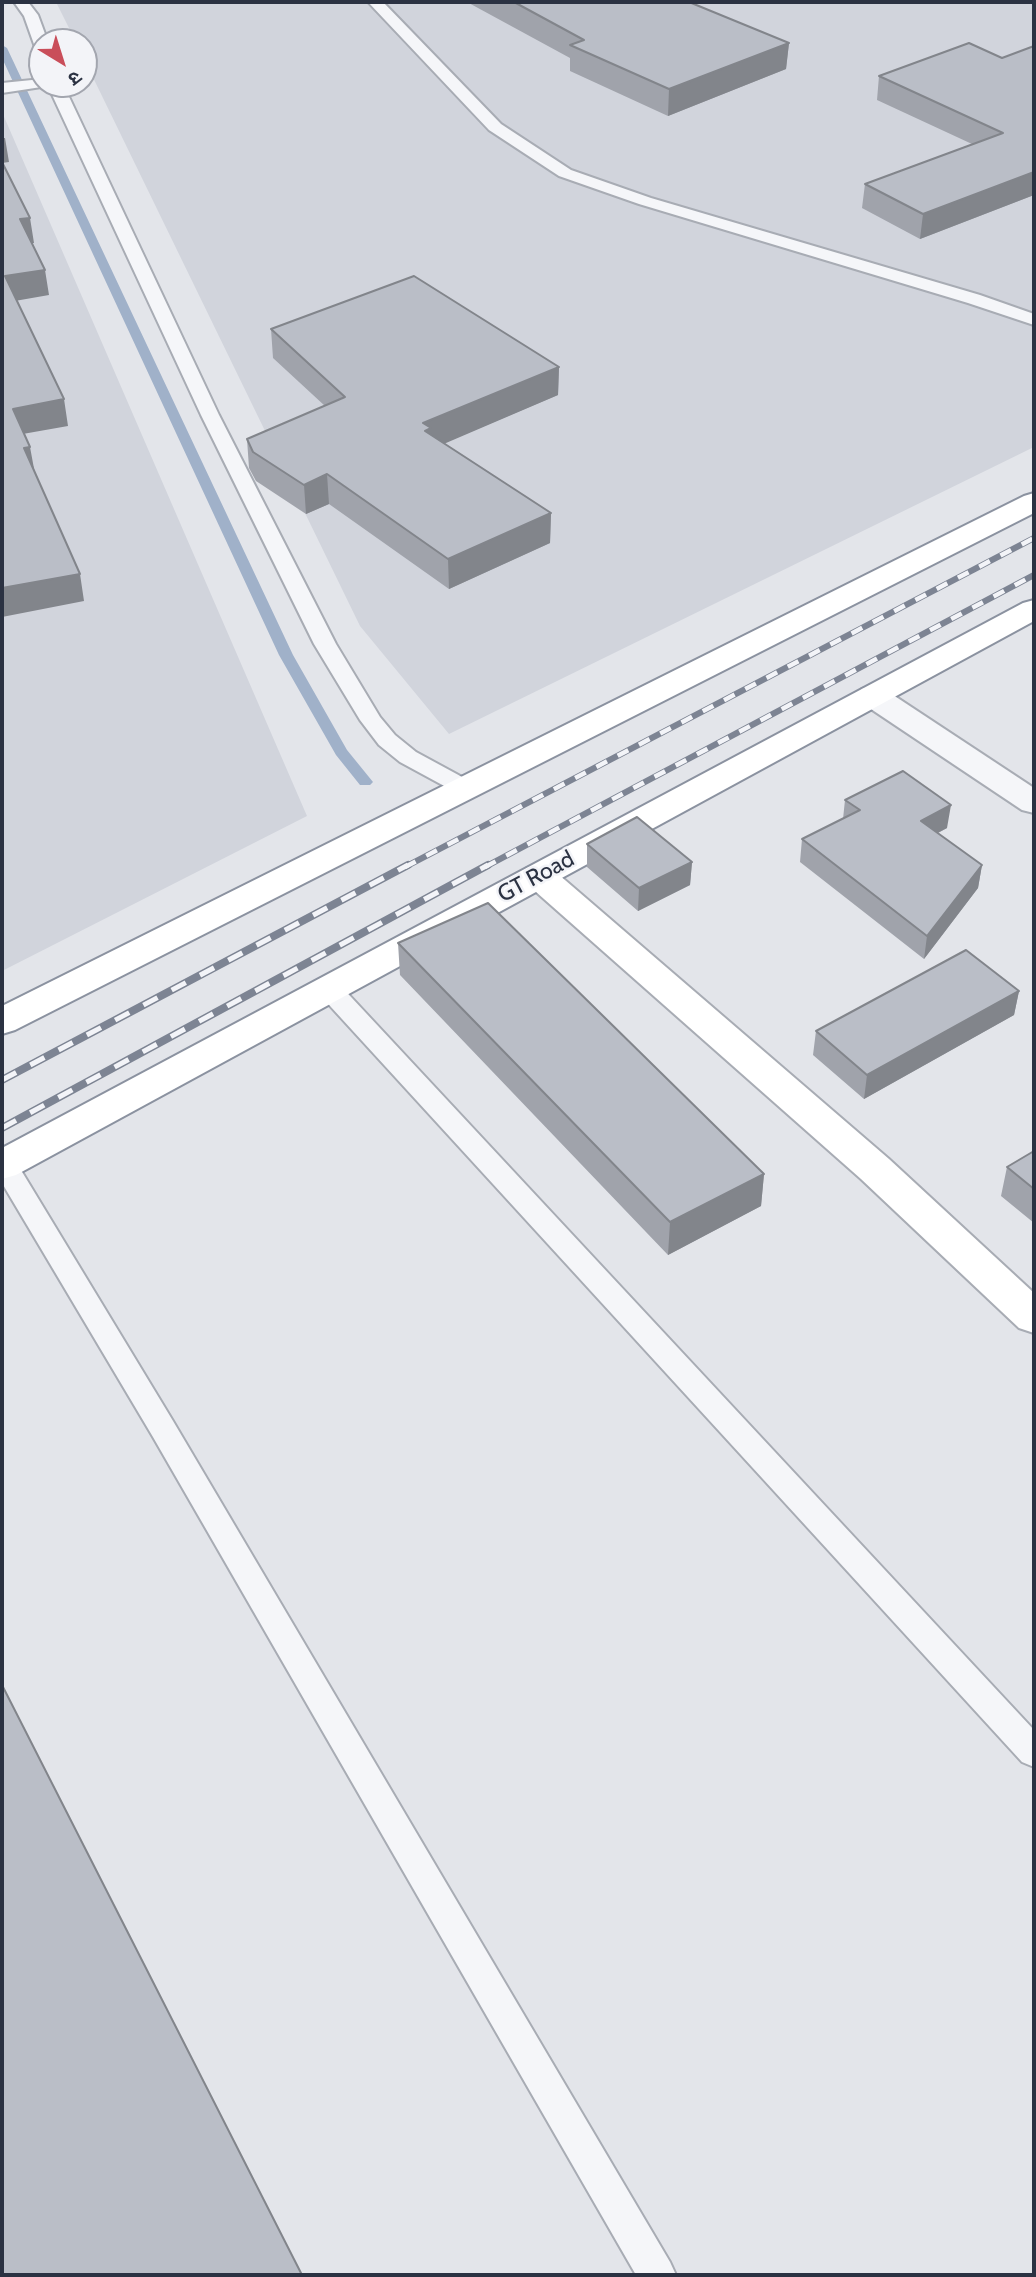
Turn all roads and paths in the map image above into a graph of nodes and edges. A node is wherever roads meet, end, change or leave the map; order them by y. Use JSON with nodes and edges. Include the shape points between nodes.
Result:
{"nodes":[{"id":1,"x":21,"y":2,"type":"edge"},
{"id":2,"x":375,"y":2,"type":"edge"},
{"id":3,"x":35,"y":28,"type":"edge"},
{"id":4,"x":28,"y":86,"type":"edge"},
{"id":5,"x":2,"y":89,"type":"edge"},
{"id":6,"x":53,"y":98,"type":"edge"},
{"id":7,"x":1034,"y":320,"type":"edge"},
{"id":8,"x":1034,"y":502,"type":"edge"},
{"id":9,"x":1034,"y":609,"type":"edge"},
{"id":10,"x":873,"y":696,"type":"junction"},
{"id":11,"x":467,"y":789,"type":"junction"},
{"id":12,"x":1034,"y":803,"type":"edge"},
{"id":13,"x":539,"y":876,"type":"junction"},
{"id":14,"x":329,"y":989,"type":"junction"},
{"id":15,"x":2,"y":1021,"type":"edge"},
{"id":16,"x":3,"y":1164,"type":"edge"},
{"id":17,"x":1034,"y":1317,"type":"edge"},
{"id":18,"x":1034,"y":1752,"type":"edge"},
{"id":19,"x":657,"y":2275,"type":"edge"}],
"edges":[{"from":1,"to":3,"type":"lane"},
{"from":2,"to":7,"type":"lane","via":[[495,128],[565,173]]},
{"from":4,"to":5,"type":"lane"},
{"from":6,"to":11,"type":"lane","via":[[325,644],[387,740],[408,757]]},
{"from":8,"to":11,"type":"main road"},
{"from":9,"to":10,"type":"main road","name":"GT Road"},
{"from":10,"to":12,"type":"street"},
{"from":10,"to":13,"type":"main road","name":"GT Road"},
{"from":11,"to":15,"type":"main road"},
{"from":13,"to":14,"type":"main road","name":"GT Road"},
{"from":13,"to":17,"type":"main road","via":[[875,1169]]},
{"from":14,"to":16,"type":"main road","name":"GT Road"},
{"from":14,"to":18,"type":"lane"},
{"from":16,"to":19,"type":"lane"}]}
